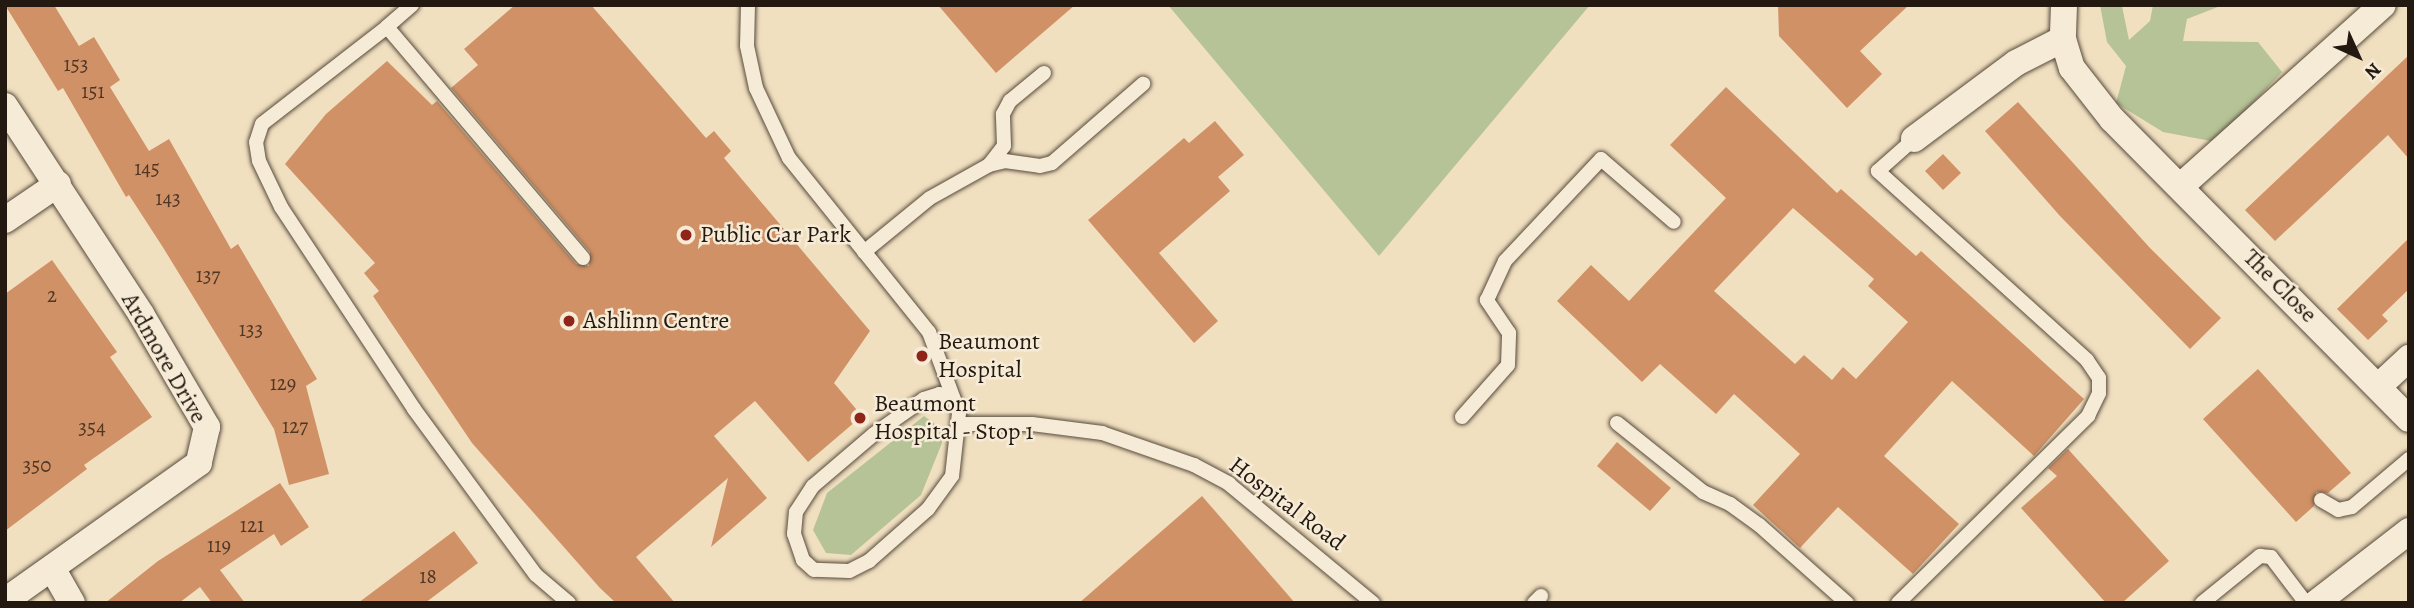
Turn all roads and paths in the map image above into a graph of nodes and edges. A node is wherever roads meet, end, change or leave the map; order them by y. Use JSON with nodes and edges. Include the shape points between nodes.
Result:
{"nodes":[{"id":1,"x":412,"y":5,"type":"edge"},
{"id":2,"x":748,"y":5,"type":"edge"},
{"id":3,"x":2064,"y":5,"type":"edge"},
{"id":4,"x":2383,"y":5,"type":"edge"},
{"id":5,"x":387,"y":27,"type":"junction"},
{"id":6,"x":2063,"y":39,"type":"junction"},
{"id":7,"x":1044,"y":73,"type":"dead end"},
{"id":8,"x":1143,"y":84,"type":"dead end"},
{"id":9,"x":5,"y":106,"type":"edge"},
{"id":10,"x":1914,"y":139,"type":"joint"},
{"id":11,"x":989,"y":165,"type":"junction"},
{"id":12,"x":58,"y":184,"type":"junction"},
{"id":13,"x":2181,"y":186,"type":"junction"},
{"id":14,"x":5,"y":220,"type":"edge"},
{"id":15,"x":1674,"y":222,"type":"dead end"},
{"id":16,"x":864,"y":251,"type":"junction"},
{"id":17,"x":583,"y":258,"type":"dead end"},
{"id":18,"x":2409,"y":358,"type":"edge"},
{"id":19,"x":2380,"y":385,"type":"junction"},
{"id":20,"x":953,"y":398,"type":"junction"},
{"id":21,"x":1462,"y":417,"type":"dead end"},
{"id":22,"x":2409,"y":419,"type":"edge"},
{"id":23,"x":1617,"y":423,"type":"dead end"},
{"id":24,"x":960,"y":424,"type":"junction"},
{"id":25,"x":2409,"y":459,"type":"edge"},
{"id":26,"x":2321,"y":500,"type":"dead end"},
{"id":27,"x":2409,"y":531,"type":"edge"},
{"id":28,"x":52,"y":568,"type":"junction"},
{"id":29,"x":5,"y":601,"type":"edge"},
{"id":30,"x":72,"y":603,"type":"edge"},
{"id":31,"x":569,"y":603,"type":"edge"},
{"id":32,"x":1373,"y":603,"type":"edge"},
{"id":33,"x":1847,"y":603,"type":"edge"},
{"id":34,"x":1898,"y":603,"type":"edge"},
{"id":35,"x":2202,"y":603,"type":"edge"},
{"id":36,"x":2306,"y":603,"type":"edge"},
{"id":37,"x":2316,"y":603,"type":"edge"}],
"edges":[{"from":1,"to":5,"type":"lane"},
{"from":2,"to":16,"type":"lane","via":[[747,46],[756,88],[789,158]]},
{"from":3,"to":6,"type":"street","name":"The Close"},
{"from":4,"to":13,"type":"street"},
{"from":5,"to":17,"type":"lane"},
{"from":5,"to":31,"type":"lane","via":[[262,124],[256,142],[259,162],[281,207],[414,409],[536,575]]},
{"from":6,"to":10,"type":"street","via":[[2017,63]]},
{"from":6,"to":13,"type":"street","name":"The Close","via":[[2071,68]]},
{"from":7,"to":11,"type":"lane","via":[[1010,101],[1003,114],[1004,146]]},
{"from":8,"to":11,"type":"lane","via":[[1052,163]]},
{"from":9,"to":12,"type":"street","name":"Ardmore Drive"},
{"from":10,"to":34,"type":"lane","via":[[1878,171],[2087,360],[2099,378],[2099,393],[2088,416]]},
{"from":11,"to":16,"type":"lane","via":[[930,198]]},
{"from":12,"to":14,"type":"street"},
{"from":12,"to":28,"type":"street","name":"Ardmore Drive","via":[[206,427],[199,463]]},
{"from":13,"to":19,"type":"street","name":"The Close"},
{"from":15,"to":21,"type":"lane","via":[[1601,159],[1505,261],[1486,300],[1509,333],[1508,365]]},
{"from":16,"to":20,"type":"lane","via":[[929,332]]},
{"from":18,"to":19,"type":"street"},
{"from":19,"to":22,"type":"street","name":"The Close"},
{"from":20,"to":24,"type":"lane"},
{"from":20,"to":24,"type":"lane","via":[[939,394],[897,416],[813,486],[796,512],[794,534],[803,560],[814,570],[849,571],[869,561],[909,528],[951,476]]},
{"from":23,"to":33,"type":"lane","via":[[1703,492],[1730,503],[1759,525]]},
{"from":24,"to":32,"type":"lane","name":"Hospital Road","via":[[1032,424],[1102,433],[1194,465],[1229,484]]},
{"from":25,"to":26,"type":"lane","via":[[2352,507],[2338,510]]},
{"from":27,"to":37,"type":"street"},
{"from":28,"to":29,"type":"street","name":"Ardmore Drive"},
{"from":28,"to":30,"type":"street"},
{"from":35,"to":36,"type":"lane","via":[[2260,556],[2271,557]]}]}
